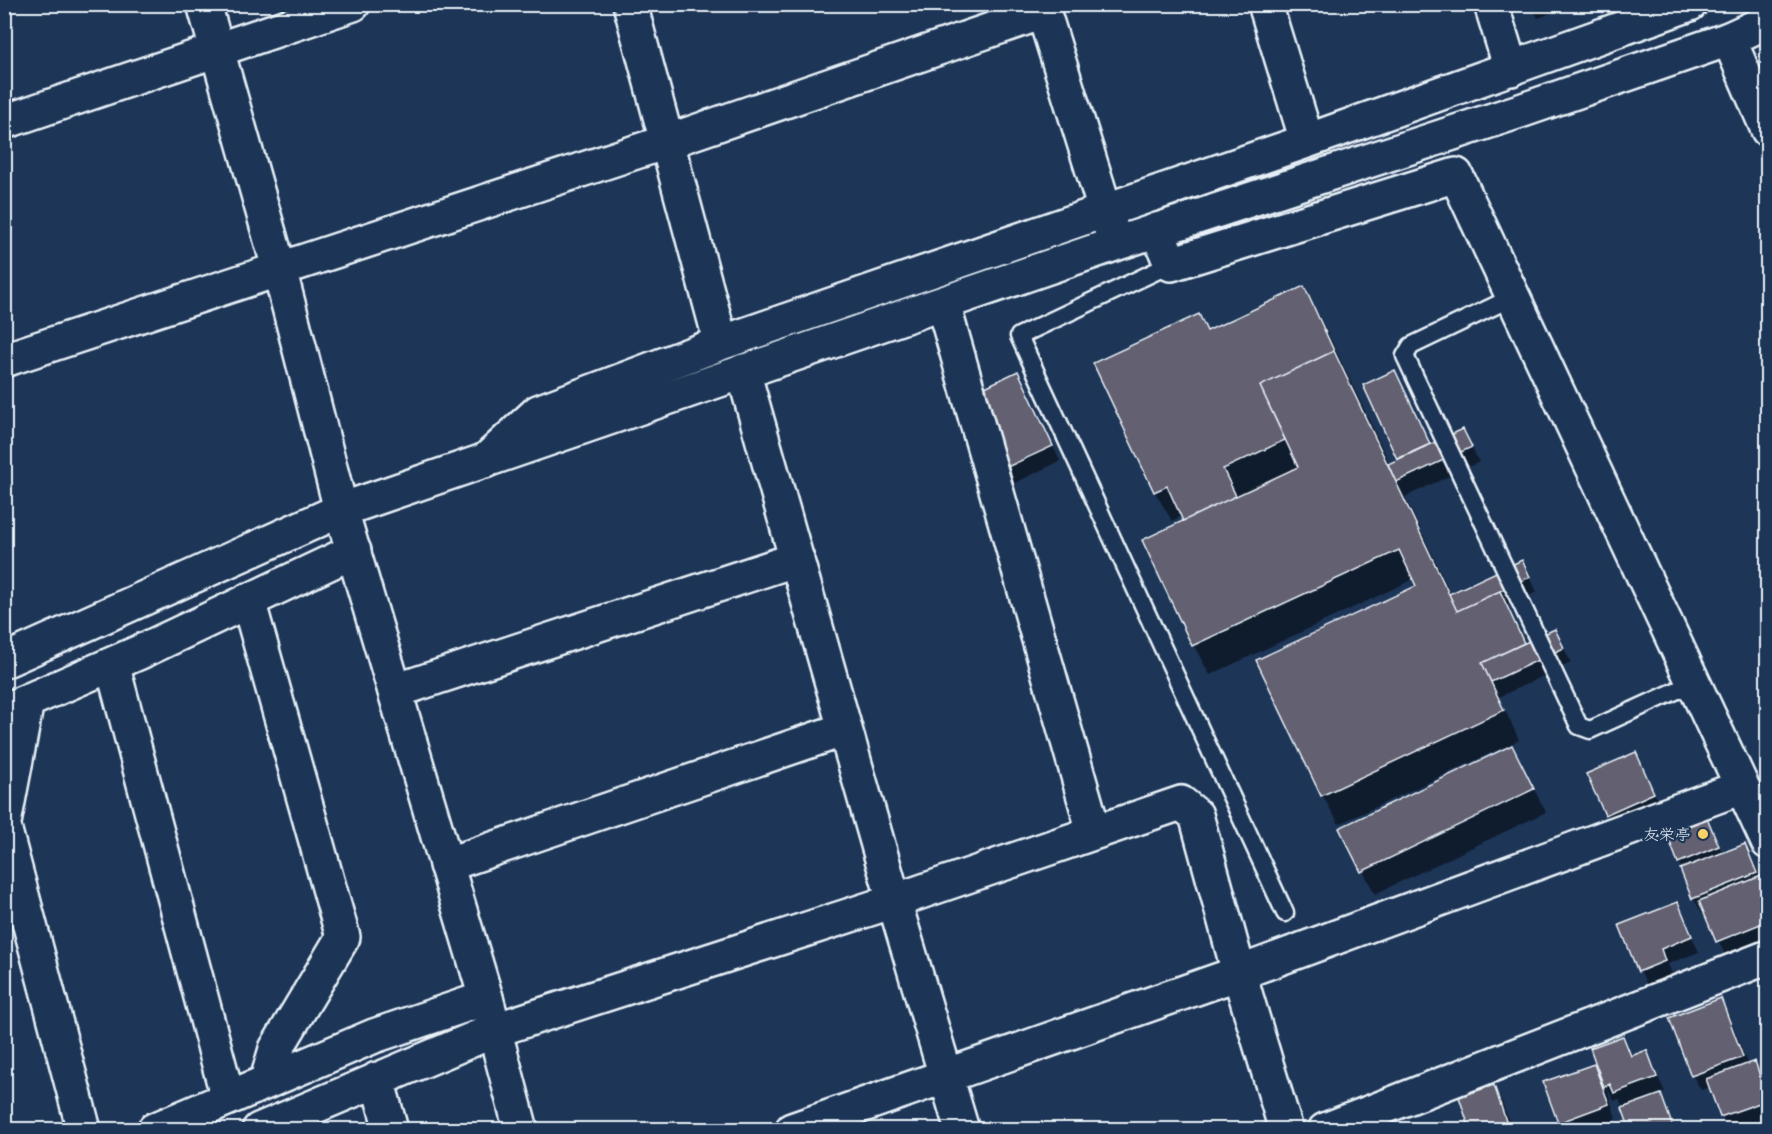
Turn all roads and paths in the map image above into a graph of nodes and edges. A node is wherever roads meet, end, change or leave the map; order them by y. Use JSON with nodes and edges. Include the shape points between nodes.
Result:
{"nodes":[{"id":1,"x":204,"y":4,"type":"edge"},
{"id":2,"x":353,"y":4,"type":"edge"},
{"id":3,"x":630,"y":4,"type":"edge"},
{"id":4,"x":1265,"y":4,"type":"edge"},
{"id":5,"x":1491,"y":4,"type":"edge"},
{"id":6,"x":1690,"y":4,"type":"edge"},
{"id":7,"x":1042,"y":8,"type":"edge"},
{"id":8,"x":1767,"y":21,"type":"edge"},
{"id":9,"x":1729,"y":39,"type":"junction"},
{"id":10,"x":218,"y":50,"type":"junction"},
{"id":11,"x":1511,"y":69,"type":"junction"},
{"id":12,"x":4,"y":122,"type":"edge"},
{"id":13,"x":1767,"y":130,"type":"edge"},
{"id":14,"x":1307,"y":141,"type":"junction"},
{"id":15,"x":666,"y":142,"type":"junction"},
{"id":16,"x":1105,"y":210,"type":"junction"},
{"id":17,"x":1157,"y":230,"type":"junction"},
{"id":18,"x":1115,"y":244,"type":"junction"},
{"id":19,"x":1171,"y":264,"type":"junction"},
{"id":20,"x":279,"y":268,"type":"junction"},
{"id":21,"x":1513,"y":297,"type":"junction"},
{"id":22,"x":943,"y":304,"type":"junction"},
{"id":23,"x":721,"y":343,"type":"junction"},
{"id":24,"x":4,"y":360,"type":"edge"},
{"id":25,"x":743,"y":371,"type":"junction"},
{"id":26,"x":484,"y":460,"type":"junction"},
{"id":27,"x":341,"y":510,"type":"junction"},
{"id":28,"x":354,"y":551,"type":"junction"},
{"id":29,"x":797,"y":559,"type":"junction"},
{"id":30,"x":248,"y":600,"type":"junction"},
{"id":31,"x":4,"y":661,"type":"edge"},
{"id":32,"x":112,"y":664,"type":"junction"},
{"id":33,"x":1693,"y":683,"type":"junction"},
{"id":34,"x":395,"y":691,"type":"junction"},
{"id":35,"x":16,"y":706,"type":"edge"},
{"id":36,"x":845,"y":729,"type":"junction"},
{"id":37,"x":1742,"y":787,"type":"junction"},
{"id":38,"x":4,"y":825,"type":"edge"},
{"id":39,"x":1094,"y":832,"type":"junction"},
{"id":40,"x":1767,"y":842,"type":"edge"},
{"id":41,"x":446,"y":865,"type":"junction"},
{"id":42,"x":894,"y":901,"type":"junction"},
{"id":43,"x":1285,"y":913,"type":"dead end"},
{"id":44,"x":1767,"y":957,"type":"edge"},
{"id":45,"x":1239,"y":973,"type":"junction"},
{"id":46,"x":486,"y":998,"type":"junction"},
{"id":47,"x":495,"y":1030,"type":"junction"},
{"id":48,"x":947,"y":1076,"type":"junction"},
{"id":49,"x":377,"y":1079,"type":"junction"},
{"id":50,"x":267,"y":1080,"type":"junction"},
{"id":51,"x":228,"y":1098,"type":"junction"},
{"id":52,"x":84,"y":1130,"type":"edge"},
{"id":53,"x":154,"y":1130,"type":"edge"},
{"id":54,"x":259,"y":1130,"type":"edge"},
{"id":55,"x":391,"y":1130,"type":"edge"},
{"id":56,"x":521,"y":1130,"type":"edge"},
{"id":57,"x":792,"y":1130,"type":"edge"},
{"id":58,"x":962,"y":1130,"type":"edge"},
{"id":59,"x":1286,"y":1130,"type":"edge"},
{"id":60,"x":1325,"y":1130,"type":"edge"}],
"edges":[{"from":1,"to":10,"type":"street"},
{"from":2,"to":10,"type":"street"},
{"from":3,"to":15,"type":"street"},
{"from":4,"to":14,"type":"street"},
{"from":5,"to":11,"type":"street"},
{"from":6,"to":11,"type":"street"},
{"from":7,"to":15,"type":"street"},
{"from":7,"to":16,"type":"street"},
{"from":8,"to":9,"type":"street"},
{"from":9,"to":13,"type":"street"},
{"from":9,"to":17,"type":"street","via":[[1321,179]]},
{"from":10,"to":12,"type":"street"},
{"from":10,"to":20,"type":"street"},
{"from":11,"to":14,"type":"street"},
{"from":14,"to":16,"type":"street"},
{"from":15,"to":20,"type":"street"},
{"from":15,"to":23,"type":"street"},
{"from":16,"to":18,"type":"street"},
{"from":16,"to":23,"type":"street"},
{"from":17,"to":18,"type":"street"},
{"from":17,"to":19,"type":"street"},
{"from":18,"to":22,"type":"street"},
{"from":19,"to":21,"type":"street","via":[[1456,176]]},
{"from":19,"to":43,"type":"lane","via":[[1019,336]]},
{"from":20,"to":24,"type":"street"},
{"from":20,"to":27,"type":"street"},
{"from":21,"to":33,"type":"street"},
{"from":21,"to":33,"type":"lane","via":[[1411,346],[1405,356],[1579,726],[1590,730]]},
{"from":22,"to":25,"type":"street"},
{"from":22,"to":39,"type":"street"},
{"from":23,"to":26,"type":"street","via":[[538,412]]},
{"from":25,"to":26,"type":"street"},
{"from":25,"to":29,"type":"street"},
{"from":26,"to":27,"type":"street"},
{"from":27,"to":28,"type":"street"},
{"from":27,"to":31,"type":"street"},
{"from":28,"to":30,"type":"street"},
{"from":28,"to":34,"type":"street"},
{"from":29,"to":34,"type":"street"},
{"from":29,"to":36,"type":"street"},
{"from":30,"to":32,"type":"street"},
{"from":30,"to":50,"type":"street","via":[[343,937],[276,1049]]},
{"from":32,"to":35,"type":"street"},
{"from":32,"to":51,"type":"street"},
{"from":33,"to":37,"type":"street"},
{"from":34,"to":41,"type":"street"},
{"from":35,"to":38,"type":"street"},
{"from":36,"to":41,"type":"street"},
{"from":36,"to":42,"type":"street"},
{"from":37,"to":40,"type":"street"},
{"from":37,"to":45,"type":"street"},
{"from":38,"to":52,"type":"street"},
{"from":39,"to":42,"type":"street"},
{"from":39,"to":45,"type":"street","via":[[1181,802],[1196,815]]},
{"from":41,"to":46,"type":"street"},
{"from":42,"to":47,"type":"street"},
{"from":42,"to":48,"type":"street"},
{"from":44,"to":60,"type":"street"},
{"from":45,"to":48,"type":"street"},
{"from":45,"to":59,"type":"street"},
{"from":46,"to":47,"type":"street"},
{"from":46,"to":50,"type":"street","via":[[374,1036]]},
{"from":47,"to":49,"type":"street"},
{"from":47,"to":56,"type":"street"},
{"from":48,"to":57,"type":"street"},
{"from":48,"to":58,"type":"street"},
{"from":49,"to":54,"type":"street"},
{"from":49,"to":55,"type":"street"},
{"from":50,"to":51,"type":"street"},
{"from":51,"to":53,"type":"street"}]}
